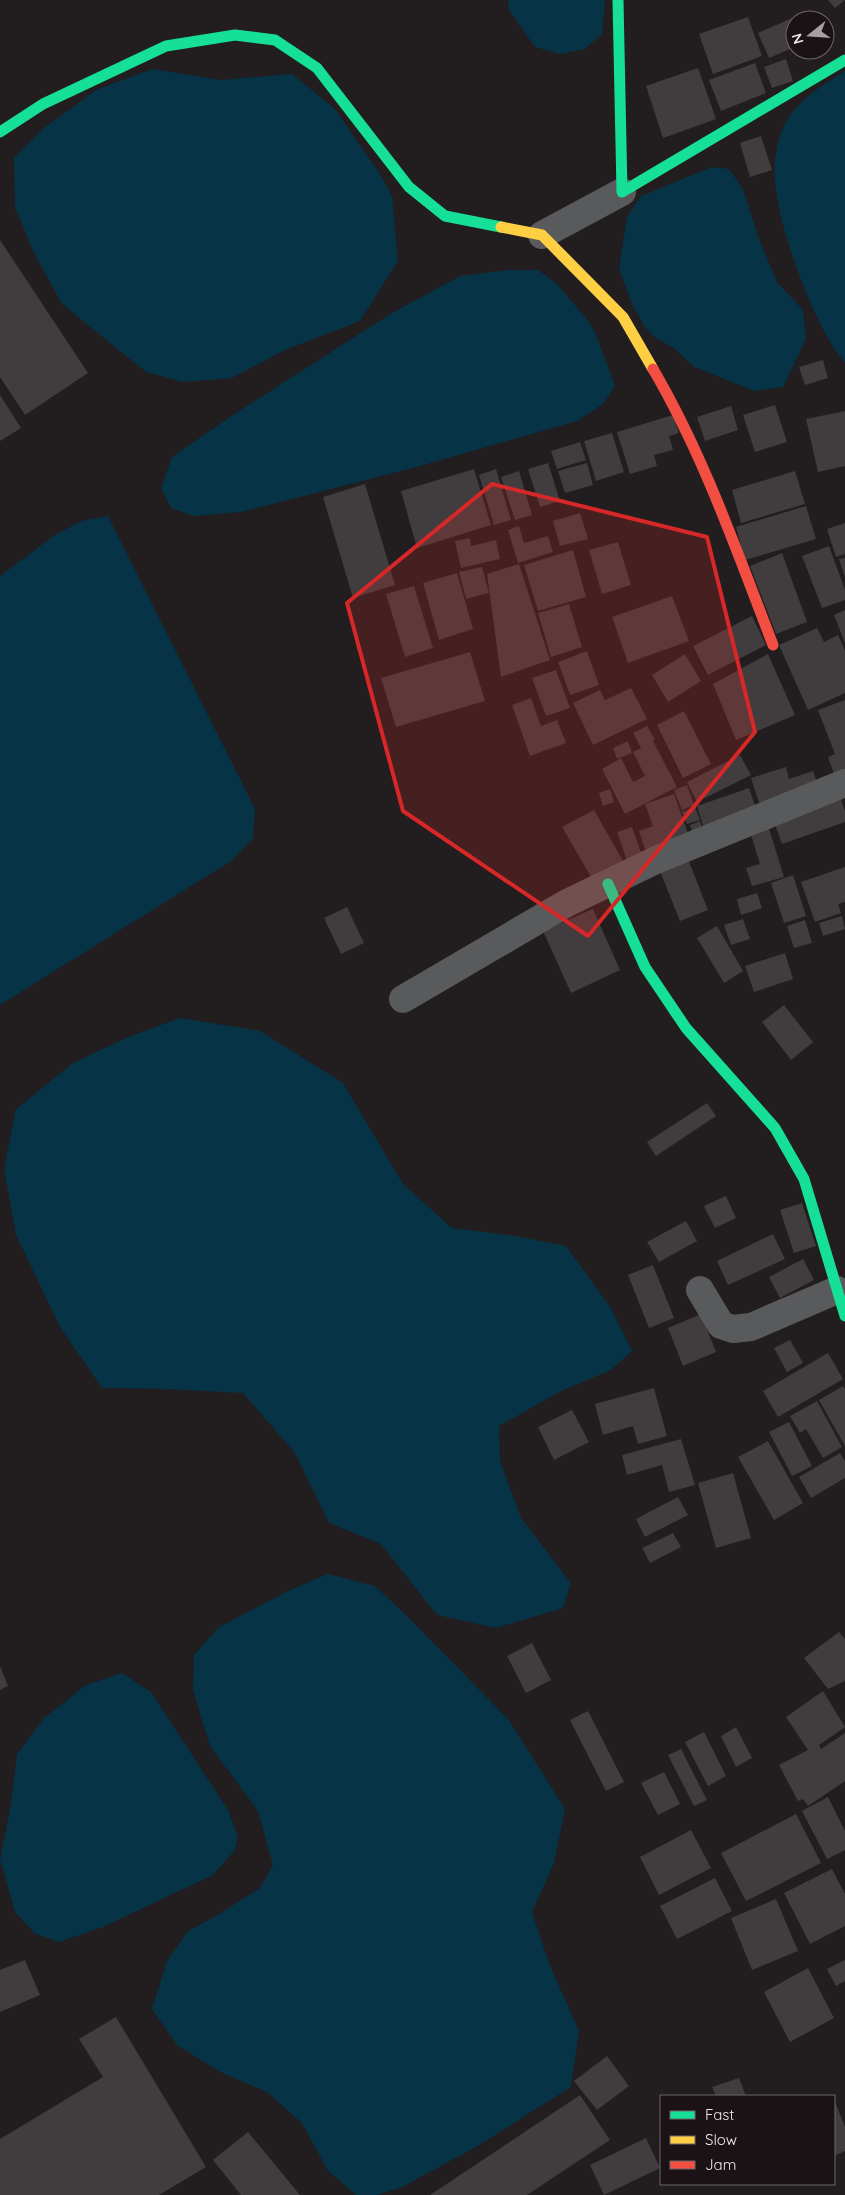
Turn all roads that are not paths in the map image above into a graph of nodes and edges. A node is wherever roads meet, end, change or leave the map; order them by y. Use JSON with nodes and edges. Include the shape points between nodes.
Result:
{"nodes":[{"id":1,"x":618,"y":0,"type":"edge"},
{"id":2,"x":845,"y":60,"type":"edge"},
{"id":3,"x":0,"y":132,"type":"edge"},
{"id":4,"x":622,"y":192,"type":"junction"},
{"id":5,"x":542,"y":234,"type":"junction"},
{"id":6,"x":773,"y":645,"type":"dead end"},
{"id":7,"x":845,"y":783,"type":"edge"},
{"id":8,"x":608,"y":884,"type":"junction"},
{"id":9,"x":404,"y":999,"type":"dead end"},
{"id":10,"x":700,"y":1290,"type":"dead end"},
{"id":11,"x":837,"y":1290,"type":"junction"},
{"id":12,"x":845,"y":1316,"type":"edge"}],
"edges":[{"from":1,"to":4,"type":"street"},
{"from":2,"to":4,"type":"street"},
{"from":3,"to":5,"type":"street","via":[[43,104],[166,46],[235,35],[275,40],[318,68],[409,187],[445,216]]},
{"from":4,"to":5,"type":"street"},
{"from":5,"to":6,"type":"street","via":[[623,317],[673,403],[706,473]]},
{"from":7,"to":8,"type":"street","via":[[656,860]]},
{"from":8,"to":9,"type":"street","via":[[567,903]]},
{"from":8,"to":11,"type":"street","via":[[645,967],[686,1028],[775,1128],[796,1162]]},
{"from":10,"to":11,"type":"street","via":[[721,1325],[732,1330],[751,1327]]},
{"from":11,"to":12,"type":"street"}]}
